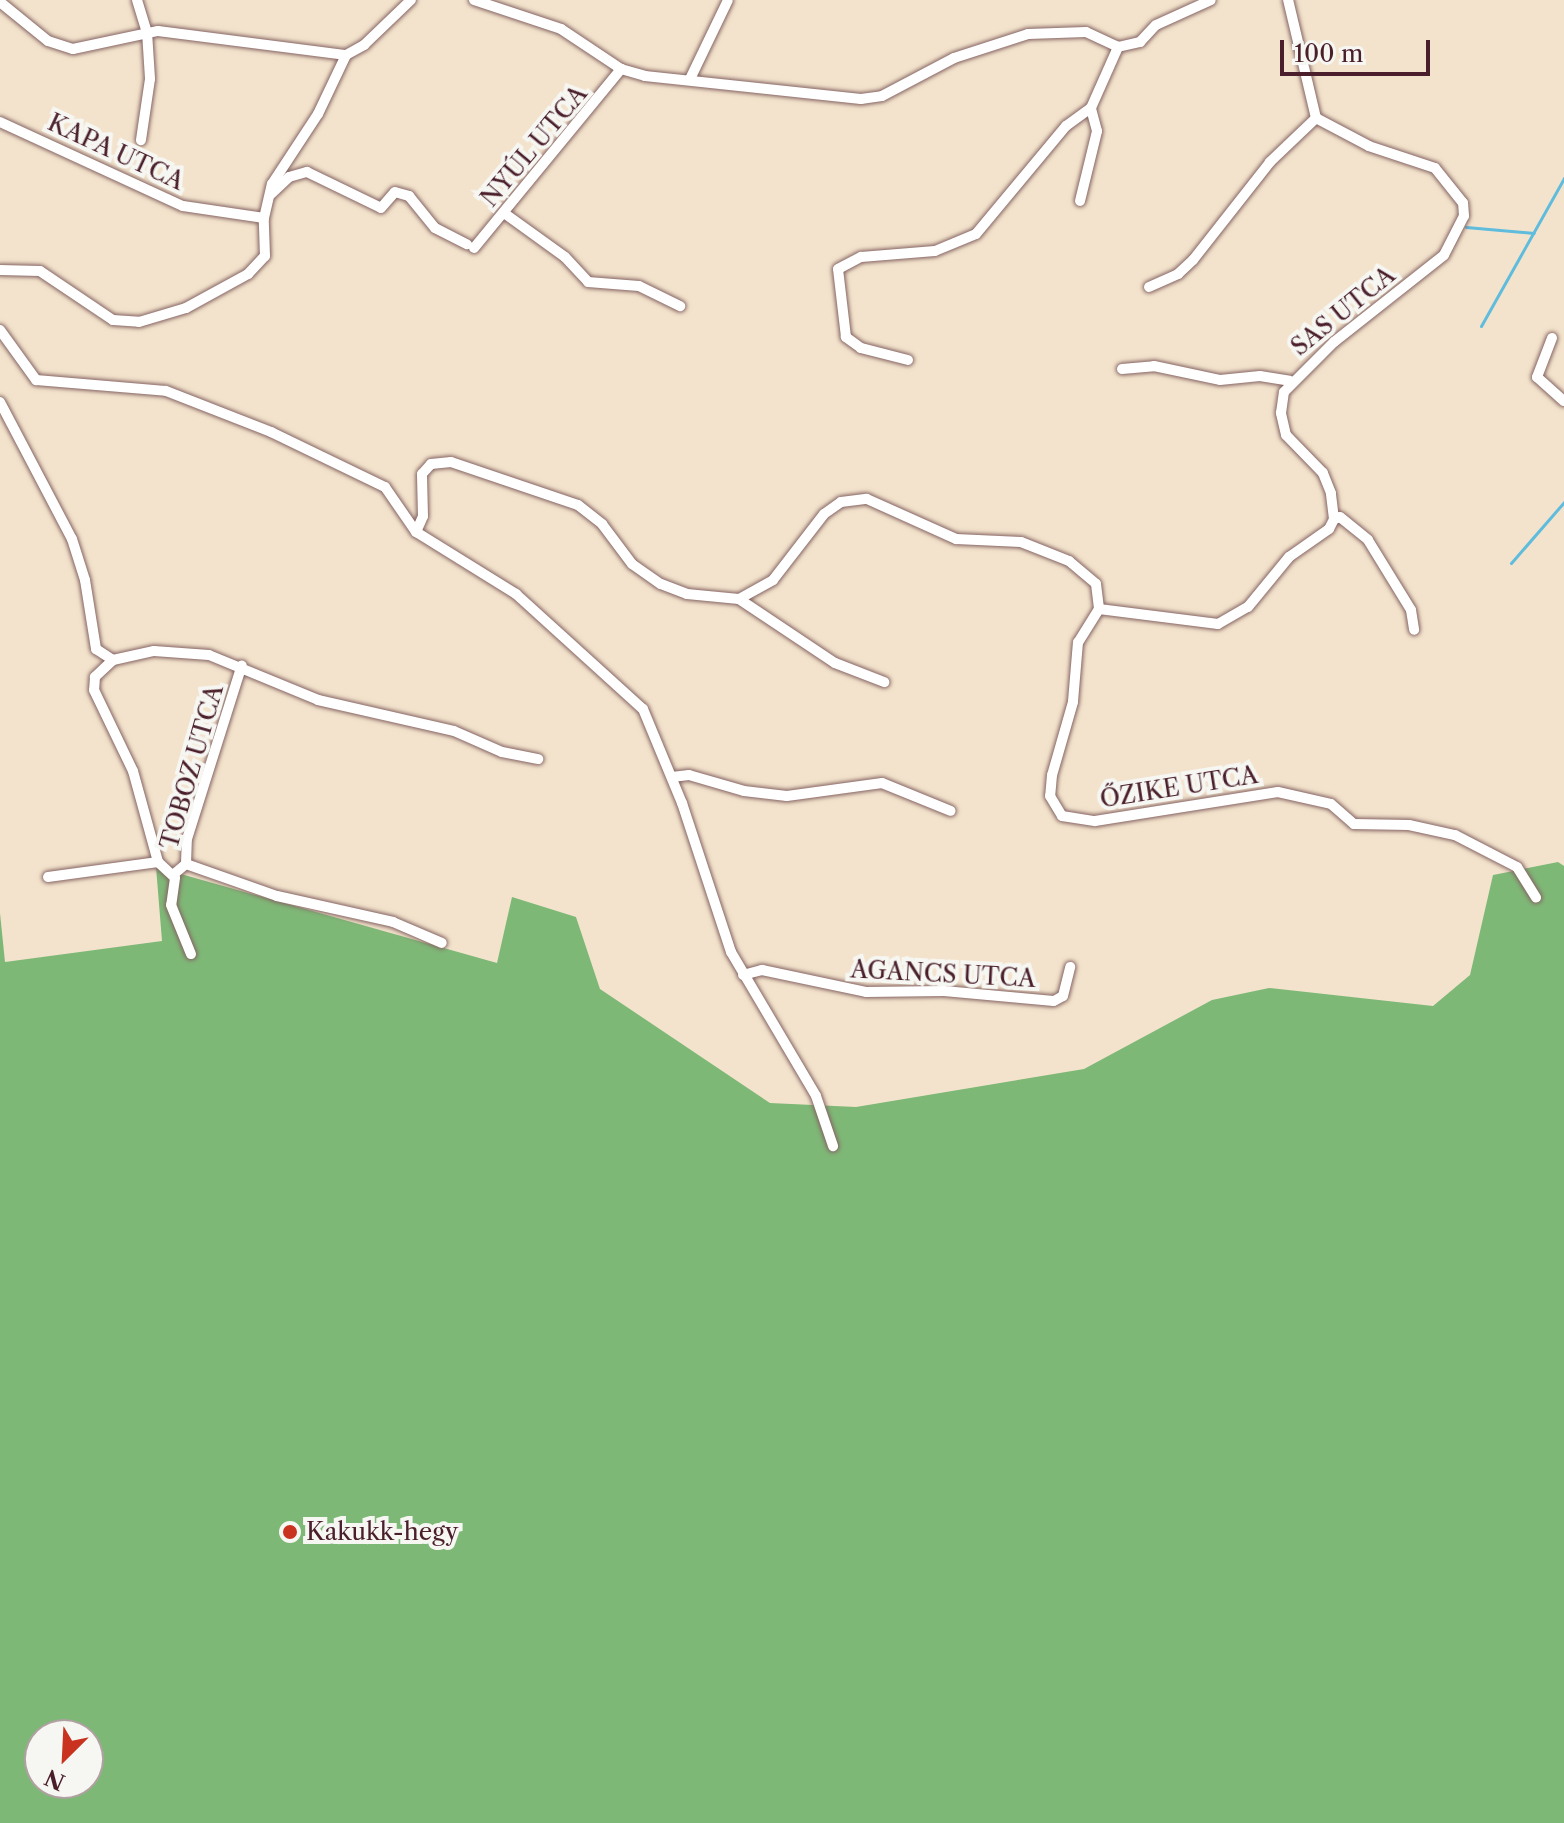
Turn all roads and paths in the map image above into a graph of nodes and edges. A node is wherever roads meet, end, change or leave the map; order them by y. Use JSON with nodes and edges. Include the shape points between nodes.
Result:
{"nodes":[{"id":1,"x":137,"y":0,"type":"edge"},
{"id":2,"x":411,"y":0,"type":"edge"},
{"id":3,"x":474,"y":0,"type":"edge"},
{"id":4,"x":728,"y":0,"type":"edge"},
{"id":5,"x":1211,"y":0,"type":"edge"},
{"id":6,"x":1288,"y":0,"type":"edge"},
{"id":7,"x":0,"y":2,"type":"edge"},
{"id":8,"x":147,"y":32,"type":"junction"},
{"id":9,"x":1118,"y":47,"type":"junction"},
{"id":10,"x":346,"y":55,"type":"junction"},
{"id":11,"x":621,"y":69,"type":"junction"},
{"id":12,"x":691,"y":77,"type":"junction"},
{"id":13,"x":1091,"y":108,"type":"junction"},
{"id":14,"x":1316,"y":118,"type":"junction"},
{"id":15,"x":0,"y":122,"type":"edge"},
{"id":16,"x":141,"y":140,"type":"dead end"},
{"id":17,"x":270,"y":196,"type":"junction"},
{"id":18,"x":1080,"y":201,"type":"dead end"},
{"id":19,"x":504,"y":213,"type":"junction"},
{"id":20,"x":264,"y":218,"type":"junction"},
{"id":21,"x":0,"y":270,"type":"edge"},
{"id":22,"x":1149,"y":287,"type":"dead end"},
{"id":23,"x":680,"y":306,"type":"dead end"},
{"id":24,"x":0,"y":330,"type":"edge"},
{"id":25,"x":1552,"y":338,"type":"dead end"},
{"id":26,"x":908,"y":360,"type":"dead end"},
{"id":27,"x":1122,"y":369,"type":"dead end"},
{"id":28,"x":1290,"y":381,"type":"junction"},
{"id":29,"x":1564,"y":401,"type":"edge"},
{"id":30,"x":0,"y":402,"type":"edge"},
{"id":31,"x":1334,"y":519,"type":"junction"},
{"id":32,"x":416,"y":532,"type":"junction"},
{"id":33,"x":739,"y":599,"type":"junction"},
{"id":34,"x":1099,"y":609,"type":"junction"},
{"id":35,"x":1414,"y":630,"type":"dead end"},
{"id":36,"x":113,"y":660,"type":"junction"},
{"id":37,"x":242,"y":665,"type":"junction"},
{"id":38,"x":884,"y":682,"type":"dead end"},
{"id":39,"x":538,"y":759,"type":"dead end"},
{"id":40,"x":672,"y":777,"type":"junction"},
{"id":41,"x":951,"y":811,"type":"dead end"},
{"id":42,"x":158,"y":862,"type":"junction"},
{"id":43,"x":186,"y":864,"type":"junction"},
{"id":44,"x":174,"y":874,"type":"junction"},
{"id":45,"x":48,"y":877,"type":"dead end"},
{"id":46,"x":1536,"y":897,"type":"dead end"},
{"id":47,"x":442,"y":943,"type":"dead end"},
{"id":48,"x":191,"y":954,"type":"dead end"},
{"id":49,"x":1070,"y":967,"type":"dead end"},
{"id":50,"x":743,"y":975,"type":"junction"},
{"id":51,"x":833,"y":1146,"type":"dead end"}],
"edges":[{"from":1,"to":8,"type":"street"},
{"from":2,"to":10,"type":"street"},
{"from":3,"to":11,"type":"street","via":[[561,29]]},
{"from":4,"to":12,"type":"street"},
{"from":5,"to":9,"type":"street","via":[[1156,25],[1140,42]]},
{"from":6,"to":14,"type":"street"},
{"from":7,"to":8,"type":"street","via":[[58,46],[107,46]]},
{"from":8,"to":10,"type":"street"},
{"from":8,"to":16,"type":"street","via":[[150,79]]},
{"from":9,"to":12,"type":"street","via":[[1086,32],[1028,34],[954,58],[882,96]]},
{"from":9,"to":13,"type":"street"},
{"from":10,"to":17,"type":"street","via":[[318,114],[281,166]]},
{"from":11,"to":12,"type":"street"},
{"from":11,"to":19,"type":"street","name":"NYÚL UTCA"},
{"from":13,"to":18,"type":"street","via":[[1097,131]]},
{"from":13,"to":26,"type":"street","via":[[1066,126],[976,234],[935,251],[861,257],[838,269],[846,337],[861,348]]},
{"from":14,"to":22,"type":"street","via":[[1270,162],[1193,260]]},
{"from":14,"to":28,"type":"street","name":"SAS UTCA","via":[[1369,146],[1435,168],[1463,203],[1464,216],[1444,255]]},
{"from":15,"to":20,"type":"street","name":"KAPA UTCA","via":[[183,206]]},
{"from":17,"to":19,"type":"street","name":"NYÚL UTCA","via":[[289,177],[307,172],[381,208],[395,192],[409,196],[435,228],[471,246]]},
{"from":17,"to":20,"type":"street"},
{"from":19,"to":23,"type":"street","via":[[565,257],[588,282],[639,286]]},
{"from":20,"to":21,"type":"street","via":[[269,244],[259,266],[199,302],[139,322],[113,320],[40,271]]},
{"from":24,"to":32,"type":"street","via":[[36,380],[166,391],[271,432],[385,487]]},
{"from":25,"to":29,"type":"street","via":[[1537,377]]},
{"from":27,"to":28,"type":"street","via":[[1154,366],[1220,380],[1260,376]]},
{"from":28,"to":31,"type":"street","name":"SAS UTCA","via":[[1281,405],[1284,430],[1323,473]]},
{"from":30,"to":36,"type":"street","via":[[17,442],[56,502],[85,580],[96,649]]},
{"from":31,"to":34,"type":"street","via":[[1232,618],[1218,624]]},
{"from":31,"to":35,"type":"street","via":[[1340,517],[1368,540],[1411,610]]},
{"from":32,"to":33,"type":"street","via":[[423,516],[422,474],[431,464],[451,462],[578,505],[602,524],[632,564],[661,584],[687,594]]},
{"from":32,"to":40,"type":"street","via":[[516,594],[627,692],[647,716]]},
{"from":33,"to":34,"type":"street","via":[[773,580],[824,514],[841,502],[867,499],[956,539],[1021,542],[1069,561],[1096,584]]},
{"from":33,"to":38,"type":"street","via":[[835,663]]},
{"from":34,"to":46,"type":"street","name":"ŐZIKE UTCA","via":[[1078,642],[1073,702],[1052,775],[1050,796],[1062,816],[1095,821],[1278,792],[1331,804],[1354,824],[1409,825],[1455,835],[1517,867]]},
{"from":36,"to":37,"type":"street","via":[[154,651],[209,655]]},
{"from":36,"to":42,"type":"street","via":[[95,677],[94,690],[133,771]]},
{"from":37,"to":39,"type":"street","via":[[318,700],[454,731],[502,752]]},
{"from":37,"to":43,"type":"street","name":"TOBOZ UTCA","via":[[187,839]]},
{"from":40,"to":41,"type":"street","via":[[689,775],[744,791],[787,796],[882,783]]},
{"from":40,"to":50,"type":"street"},
{"from":42,"to":44,"type":"street"},
{"from":42,"to":45,"type":"street"},
{"from":43,"to":44,"type":"street","name":"TOBOZ UTCA"},
{"from":43,"to":47,"type":"street","via":[[277,896],[393,922]]},
{"from":44,"to":48,"type":"street","via":[[171,905]]},
{"from":49,"to":50,"type":"street","name":"AGANCS UTCA","via":[[1063,996],[1054,1001],[944,991],[866,992],[762,970]]},
{"from":50,"to":51,"type":"street","via":[[816,1096]]}]}
